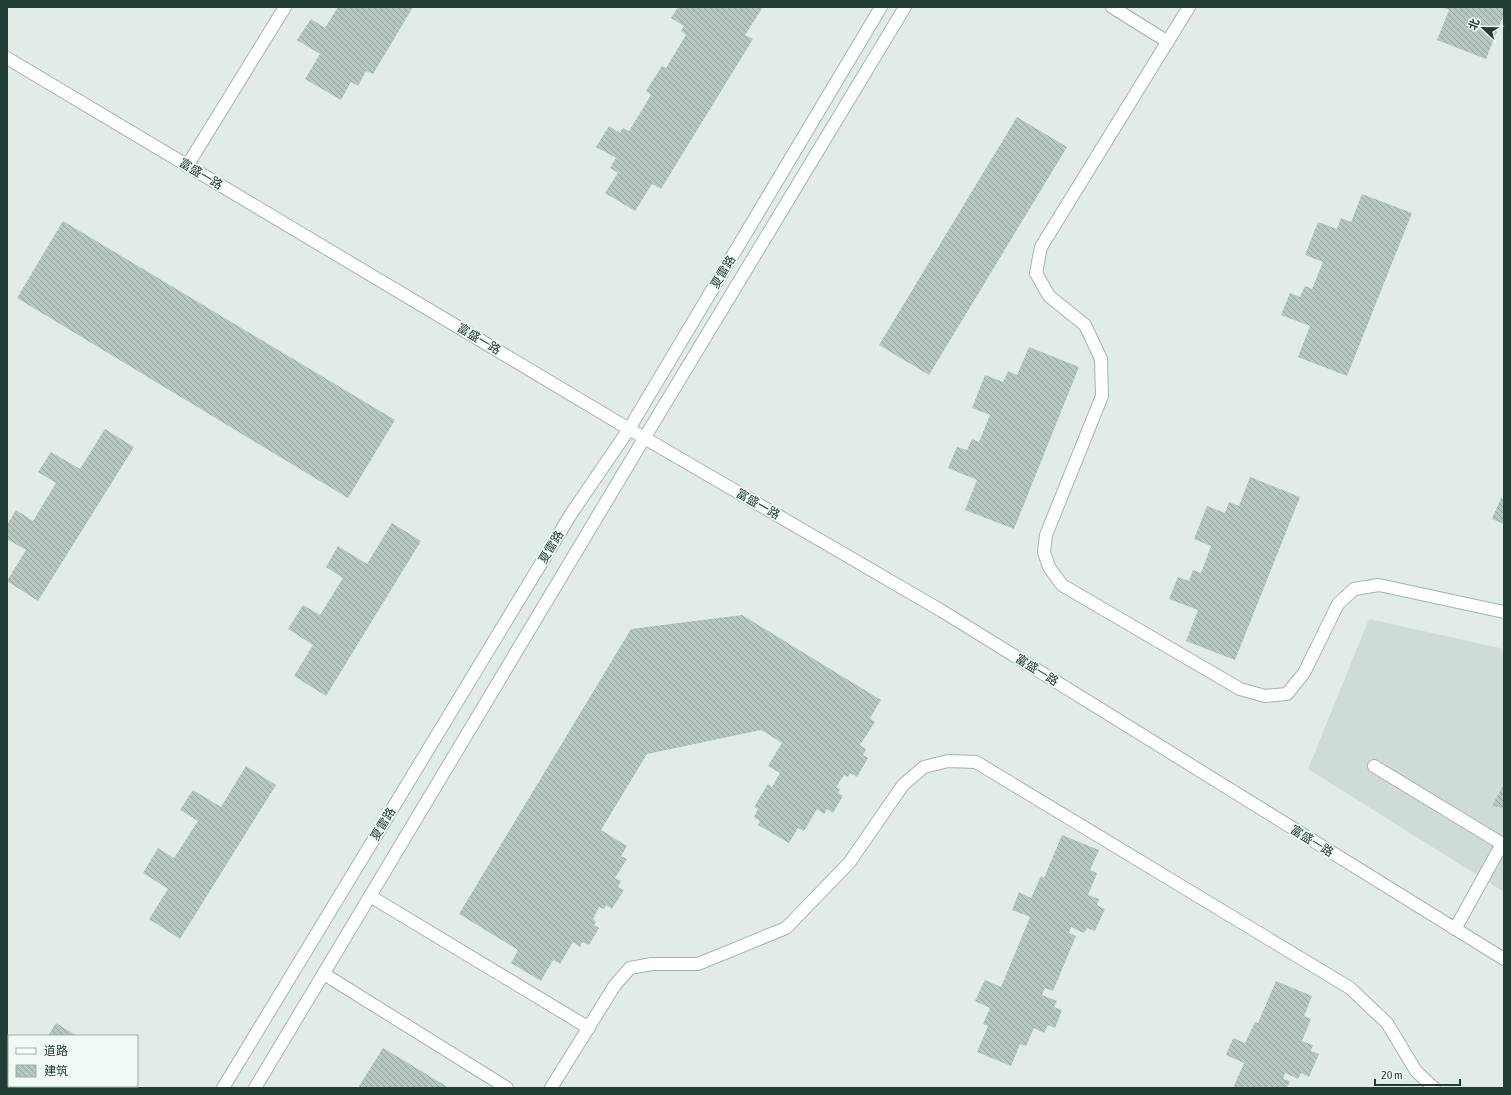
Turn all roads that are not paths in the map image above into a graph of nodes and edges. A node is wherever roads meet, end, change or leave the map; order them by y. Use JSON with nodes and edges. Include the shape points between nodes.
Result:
{"nodes":[{"id":1,"x":285,"y":7,"type":"edge"},
{"id":2,"x":881,"y":7,"type":"edge"},
{"id":3,"x":905,"y":7,"type":"edge"},
{"id":4,"x":1112,"y":7,"type":"edge"},
{"id":5,"x":1184,"y":9,"type":"edge"},
{"id":6,"x":1168,"y":42,"type":"junction"},
{"id":7,"x":7,"y":58,"type":"edge"},
{"id":8,"x":187,"y":166,"type":"junction"},
{"id":9,"x":629,"y":428,"type":"junction"},
{"id":10,"x":645,"y":437,"type":"junction"},
{"id":11,"x":1504,"y":612,"type":"edge"},
{"id":12,"x":1374,"y":766,"type":"dead end"},
{"id":13,"x":1503,"y":845,"type":"edge"},
{"id":14,"x":370,"y":896,"type":"junction"},
{"id":15,"x":1455,"y":929,"type":"junction"},
{"id":16,"x":1504,"y":959,"type":"edge"},
{"id":17,"x":324,"y":974,"type":"junction"},
{"id":18,"x":589,"y":1028,"type":"junction"},
{"id":19,"x":223,"y":1088,"type":"edge"},
{"id":20,"x":255,"y":1088,"type":"edge"},
{"id":21,"x":507,"y":1088,"type":"edge"},
{"id":22,"x":551,"y":1088,"type":"edge"},
{"id":23,"x":1434,"y":1088,"type":"edge"}],
"edges":[{"from":1,"to":8,"type":"street"},
{"from":2,"to":9,"type":"street","name":"夏雷路"},
{"from":3,"to":10,"type":"street","name":"夏雷路"},
{"from":4,"to":6,"type":"street"},
{"from":5,"to":6,"type":"street"},
{"from":6,"to":11,"type":"street","via":[[1042,246],[1036,273],[1049,296],[1085,326],[1102,358],[1102,396],[1046,535],[1044,552],[1049,567],[1062,585],[1240,689],[1265,696],[1287,694],[1304,673],[1338,604],[1354,589],[1379,585]]},
{"from":7,"to":8,"type":"street","name":"富盛一路"},
{"from":8,"to":9,"type":"street","name":"富盛一路"},
{"from":9,"to":10,"type":"street","name":"富盛一路"},
{"from":9,"to":19,"type":"street","name":"夏雷路","via":[[571,514]]},
{"from":10,"to":14,"type":"street","name":"夏雷路"},
{"from":10,"to":15,"type":"street","name":"富盛一路","via":[[942,611]]},
{"from":12,"to":13,"type":"street"},
{"from":13,"to":15,"type":"street"},
{"from":14,"to":17,"type":"street","name":"夏雷路"},
{"from":14,"to":18,"type":"street"},
{"from":15,"to":16,"type":"street","name":"富盛一路"},
{"from":17,"to":20,"type":"street","name":"夏雷路"},
{"from":17,"to":21,"type":"street"},
{"from":18,"to":22,"type":"street"},
{"from":18,"to":23,"type":"street","via":[[615,985],[630,968],[652,964],[698,964],[786,928],[849,863],[903,785],[924,767],[948,761],[976,762],[1350,988],[1387,1023],[1416,1071]]}]}
